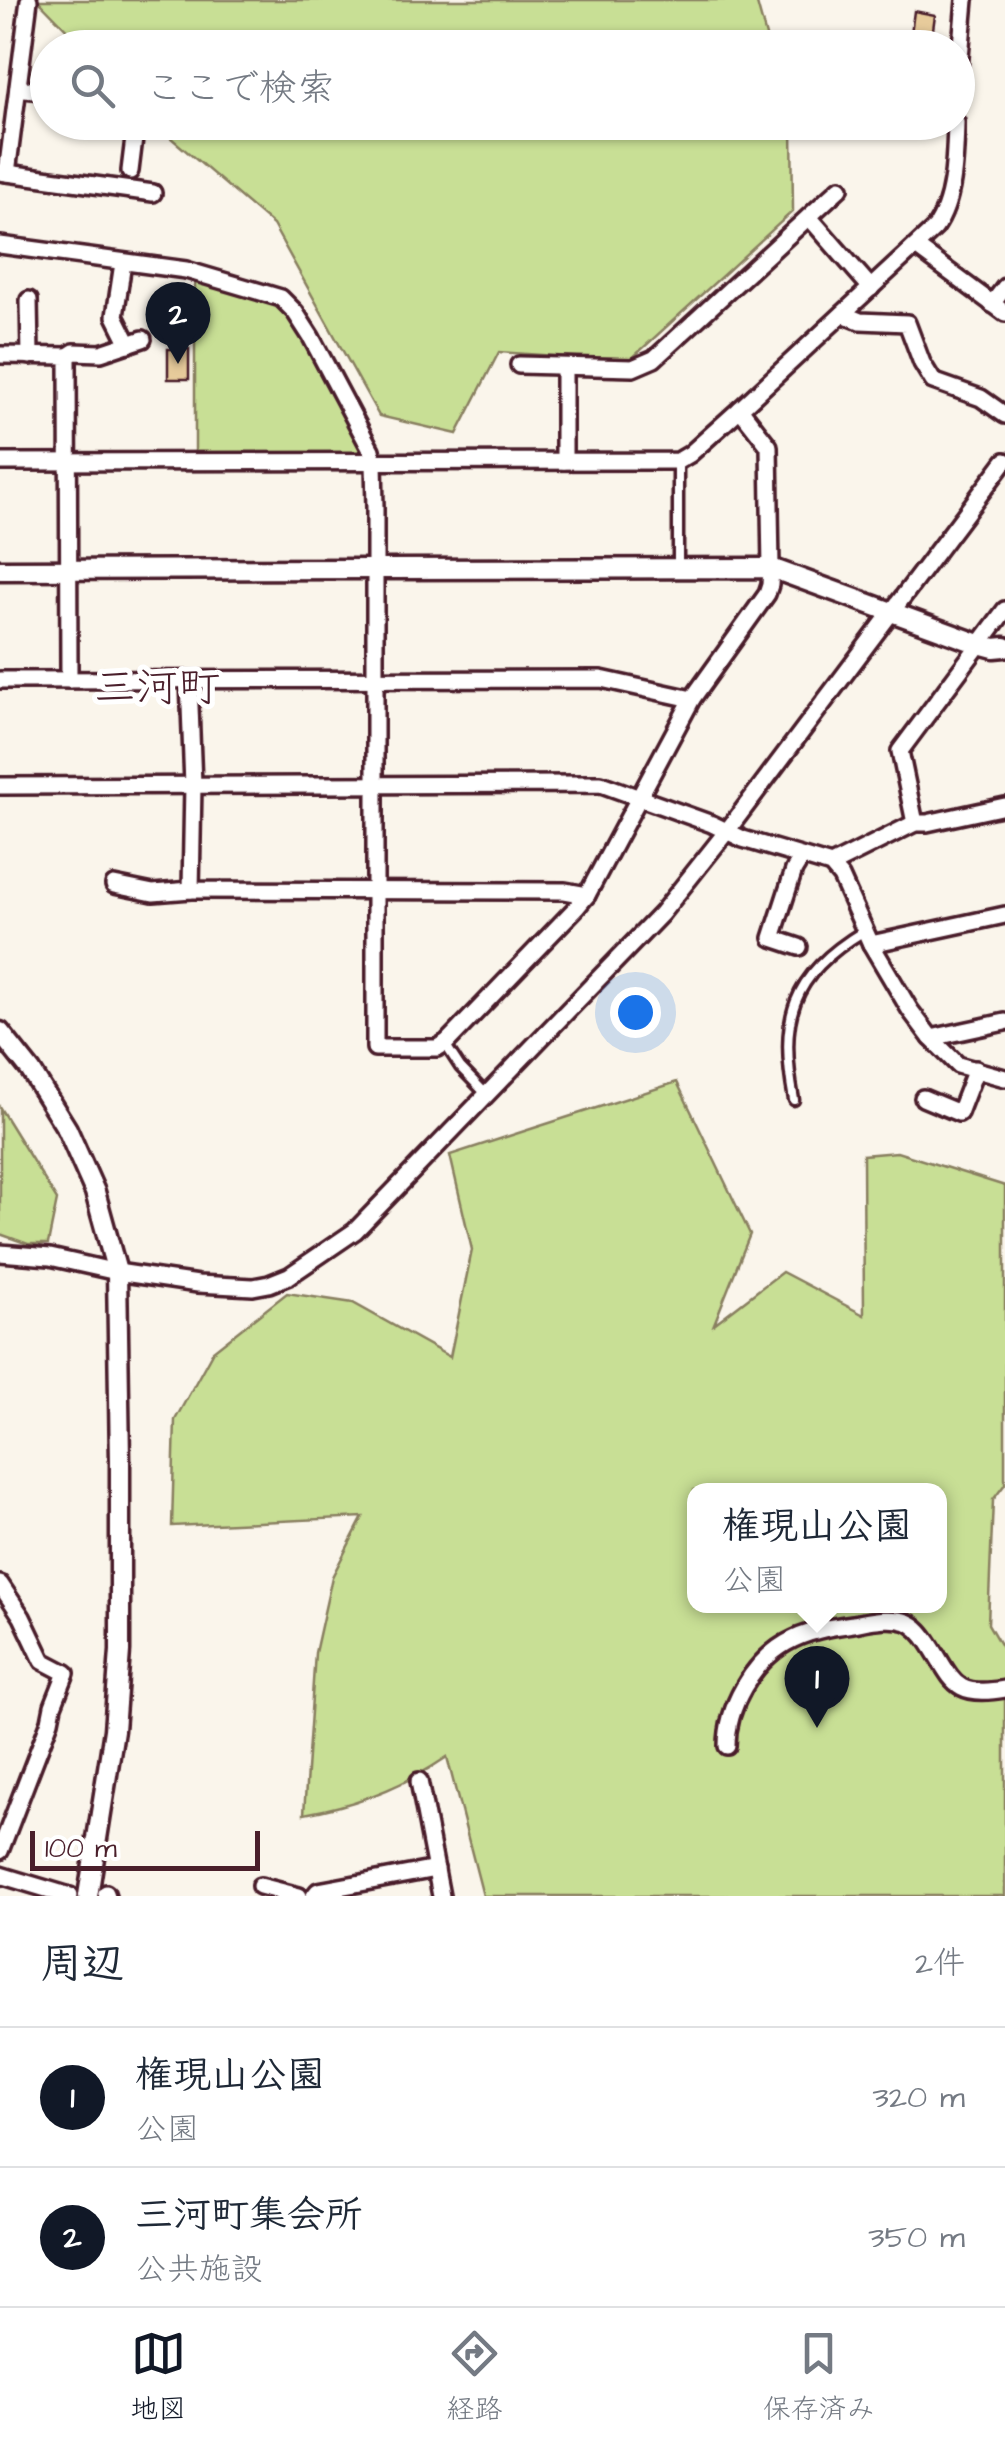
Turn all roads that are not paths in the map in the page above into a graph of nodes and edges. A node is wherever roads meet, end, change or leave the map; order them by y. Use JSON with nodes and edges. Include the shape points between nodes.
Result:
{"nodes":[{"id":1,"x":29,"y":0,"type":"edge"},
{"id":2,"x":965,"y":0,"type":"edge"},
{"id":3,"x":962,"y":30,"type":"edge"},
{"id":4,"x":18,"y":88,"type":"junction"},
{"id":5,"x":30,"y":90,"type":"edge"},
{"id":6,"x":134,"y":140,"type":"edge"},
{"id":7,"x":955,"y":140,"type":"edge"},
{"id":8,"x":130,"y":170,"type":"dead end"},
{"id":9,"x":4,"y":172,"type":"edge"},
{"id":10,"x":840,"y":188,"type":"dead end"},
{"id":11,"x":153,"y":192,"type":"dead end"},
{"id":12,"x":809,"y":216,"type":"junction"},
{"id":13,"x":0,"y":245,"type":"edge"},
{"id":14,"x":916,"y":246,"type":"junction"},
{"id":15,"x":123,"y":263,"type":"junction"},
{"id":16,"x":1005,"y":287,"type":"edge"},
{"id":17,"x":871,"y":288,"type":"junction"},
{"id":18,"x":29,"y":300,"type":"dead end"},
{"id":19,"x":998,"y":308,"type":"edge"},
{"id":20,"x":842,"y":314,"type":"junction"},
{"id":21,"x":0,"y":356,"type":"edge"},
{"id":22,"x":30,"y":356,"type":"junction"},
{"id":23,"x":68,"y":356,"type":"junction"},
{"id":24,"x":519,"y":365,"type":"dead end"},
{"id":25,"x":564,"y":366,"type":"junction"},
{"id":26,"x":740,"y":409,"type":"junction"},
{"id":27,"x":1005,"y":416,"type":"edge"},
{"id":28,"x":69,"y":461,"type":"junction"},
{"id":29,"x":678,"y":461,"type":"junction"},
{"id":30,"x":0,"y":462,"type":"edge"},
{"id":31,"x":374,"y":462,"type":"junction"},
{"id":32,"x":564,"y":462,"type":"junction"},
{"id":33,"x":1005,"y":462,"type":"edge"},
{"id":34,"x":678,"y":568,"type":"junction"},
{"id":35,"x":771,"y":568,"type":"junction"},
{"id":36,"x":0,"y":570,"type":"edge"},
{"id":37,"x":70,"y":570,"type":"junction"},
{"id":38,"x":374,"y":570,"type":"junction"},
{"id":39,"x":1005,"y":610,"type":"edge"},
{"id":40,"x":892,"y":611,"type":"junction"},
{"id":41,"x":979,"y":644,"type":"junction"},
{"id":42,"x":1005,"y":647,"type":"edge"},
{"id":43,"x":0,"y":680,"type":"edge"},
{"id":44,"x":69,"y":680,"type":"junction"},
{"id":45,"x":190,"y":680,"type":"junction"},
{"id":46,"x":374,"y":680,"type":"junction"},
{"id":47,"x":692,"y":699,"type":"junction"},
{"id":48,"x":192,"y":785,"type":"junction"},
{"id":49,"x":374,"y":785,"type":"junction"},
{"id":50,"x":0,"y":786,"type":"edge"},
{"id":51,"x":638,"y":798,"type":"junction"},
{"id":52,"x":1005,"y":806,"type":"edge"},
{"id":53,"x":915,"y":823,"type":"junction"},
{"id":54,"x":727,"y":831,"type":"junction"},
{"id":55,"x":802,"y":857,"type":"junction"},
{"id":56,"x":830,"y":865,"type":"junction"},
{"id":57,"x":114,"y":884,"type":"dead end"},
{"id":58,"x":191,"y":890,"type":"junction"},
{"id":59,"x":374,"y":891,"type":"junction"},
{"id":60,"x":587,"y":894,"type":"junction"},
{"id":61,"x":1005,"y":915,"type":"edge"},
{"id":62,"x":868,"y":937,"type":"junction"},
{"id":63,"x":799,"y":947,"type":"dead end"},
{"id":64,"x":1005,"y":1022,"type":"edge"},
{"id":65,"x":0,"y":1032,"type":"edge"},
{"id":66,"x":931,"y":1038,"type":"junction"},
{"id":67,"x":444,"y":1044,"type":"junction"},
{"id":68,"x":976,"y":1070,"type":"junction"},
{"id":69,"x":1005,"y":1078,"type":"edge"},
{"id":70,"x":486,"y":1094,"type":"junction"},
{"id":71,"x":923,"y":1098,"type":"dead end"},
{"id":72,"x":794,"y":1100,"type":"dead end"},
{"id":73,"x":0,"y":1253,"type":"edge"},
{"id":74,"x":117,"y":1272,"type":"junction"},
{"id":75,"x":0,"y":1584,"type":"edge"},
{"id":76,"x":1005,"y":1689,"type":"edge"},
{"id":77,"x":728,"y":1746,"type":"dead end"},
{"id":78,"x":418,"y":1781,"type":"dead end"},
{"id":79,"x":0,"y":1851,"type":"edge"},
{"id":80,"x":436,"y":1868,"type":"junction"},
{"id":81,"x":0,"y":1876,"type":"edge"},
{"id":82,"x":260,"y":1886,"type":"dead end"},
{"id":83,"x":100,"y":1895,"type":"edge"},
{"id":84,"x":70,"y":1896,"type":"edge"},
{"id":85,"x":299,"y":1896,"type":"edge"},
{"id":86,"x":314,"y":1896,"type":"edge"},
{"id":87,"x":440,"y":1896,"type":"edge"}],
"edges":[{"from":1,"to":4,"type":"street"},
{"from":2,"to":3,"type":"street"},
{"from":4,"to":5,"type":"street"},
{"from":4,"to":9,"type":"street"},
{"from":6,"to":8,"type":"street"},
{"from":7,"to":14,"type":"street","via":[[944,211]]},
{"from":9,"to":11,"type":"street"},
{"from":10,"to":12,"type":"street"},
{"from":12,"to":17,"type":"street"},
{"from":12,"to":25,"type":"street","via":[[654,359],[633,368]]},
{"from":13,"to":15,"type":"street"},
{"from":14,"to":17,"type":"street"},
{"from":14,"to":19,"type":"street"},
{"from":15,"to":23,"type":"street","via":[[115,316],[136,341]]},
{"from":15,"to":31,"type":"street","via":[[186,270],[281,298],[311,337]]},
{"from":16,"to":19,"type":"street"},
{"from":17,"to":20,"type":"street"},
{"from":18,"to":22,"type":"street"},
{"from":20,"to":26,"type":"street"},
{"from":20,"to":27,"type":"street","via":[[907,322],[933,381],[981,398]]},
{"from":21,"to":22,"type":"street"},
{"from":22,"to":23,"type":"street"},
{"from":23,"to":28,"type":"street"},
{"from":24,"to":25,"type":"street"},
{"from":25,"to":32,"type":"street"},
{"from":26,"to":29,"type":"street"},
{"from":26,"to":35,"type":"street","via":[[769,446]]},
{"from":28,"to":30,"type":"street"},
{"from":28,"to":31,"type":"street"},
{"from":28,"to":37,"type":"street"},
{"from":29,"to":32,"type":"street"},
{"from":29,"to":34,"type":"lane"},
{"from":31,"to":32,"type":"street"},
{"from":31,"to":38,"type":"street"},
{"from":33,"to":40,"type":"street"},
{"from":34,"to":35,"type":"street"},
{"from":34,"to":38,"type":"street"},
{"from":35,"to":40,"type":"street"},
{"from":35,"to":47,"type":"street","via":[[761,603]]},
{"from":36,"to":37,"type":"street"},
{"from":37,"to":38,"type":"street"},
{"from":37,"to":44,"type":"street"},
{"from":38,"to":46,"type":"street"},
{"from":39,"to":41,"type":"street"},
{"from":40,"to":41,"type":"street"},
{"from":40,"to":54,"type":"street"},
{"from":41,"to":42,"type":"street"},
{"from":41,"to":53,"type":"street","via":[[900,751]]},
{"from":43,"to":44,"type":"street"},
{"from":44,"to":45,"type":"street"},
{"from":45,"to":46,"type":"street"},
{"from":45,"to":48,"type":"street"},
{"from":46,"to":47,"type":"street","via":[[601,679]]},
{"from":46,"to":49,"type":"street"},
{"from":47,"to":51,"type":"street"},
{"from":48,"to":49,"type":"street"},
{"from":48,"to":50,"type":"street"},
{"from":48,"to":58,"type":"street"},
{"from":49,"to":51,"type":"street","via":[[601,784]]},
{"from":49,"to":59,"type":"street"},
{"from":51,"to":54,"type":"street"},
{"from":51,"to":60,"type":"street"},
{"from":52,"to":53,"type":"street"},
{"from":53,"to":56,"type":"street"},
{"from":54,"to":55,"type":"street"},
{"from":54,"to":70,"type":"street","via":[[661,914]]},
{"from":55,"to":56,"type":"street"},
{"from":55,"to":63,"type":"street","via":[[772,938]]},
{"from":56,"to":62,"type":"street","via":[[842,877]]},
{"from":57,"to":58,"type":"street","via":[[153,893]]},
{"from":58,"to":59,"type":"street"},
{"from":59,"to":60,"type":"street"},
{"from":59,"to":67,"type":"street","via":[[375,1048]]},
{"from":60,"to":67,"type":"street"},
{"from":61,"to":62,"type":"street"},
{"from":62,"to":66,"type":"street"},
{"from":62,"to":72,"type":"lane","via":[[850,940],[824,962],[794,1001],[788,1066]]},
{"from":64,"to":66,"type":"street"},
{"from":65,"to":74,"type":"street","via":[[68,1129]]},
{"from":66,"to":68,"type":"street","via":[[952,1062]]},
{"from":67,"to":70,"type":"lane"},
{"from":68,"to":69,"type":"street"},
{"from":68,"to":71,"type":"street","via":[[959,1113]]},
{"from":70,"to":74,"type":"street","via":[[355,1231],[289,1276],[253,1287]]},
{"from":73,"to":74,"type":"street"},
{"from":74,"to":83,"type":"street","via":[[120,1650]]},
{"from":75,"to":79,"type":"street","via":[[43,1661],[66,1674]]},
{"from":76,"to":77,"type":"street","via":[[960,1688],[916,1627],[902,1620],[813,1631],[776,1650],[750,1679],[729,1721]]},
{"from":78,"to":80,"type":"street"},
{"from":80,"to":86,"type":"street"},
{"from":80,"to":87,"type":"street"},
{"from":81,"to":84,"type":"street"},
{"from":82,"to":85,"type":"street"}]}
